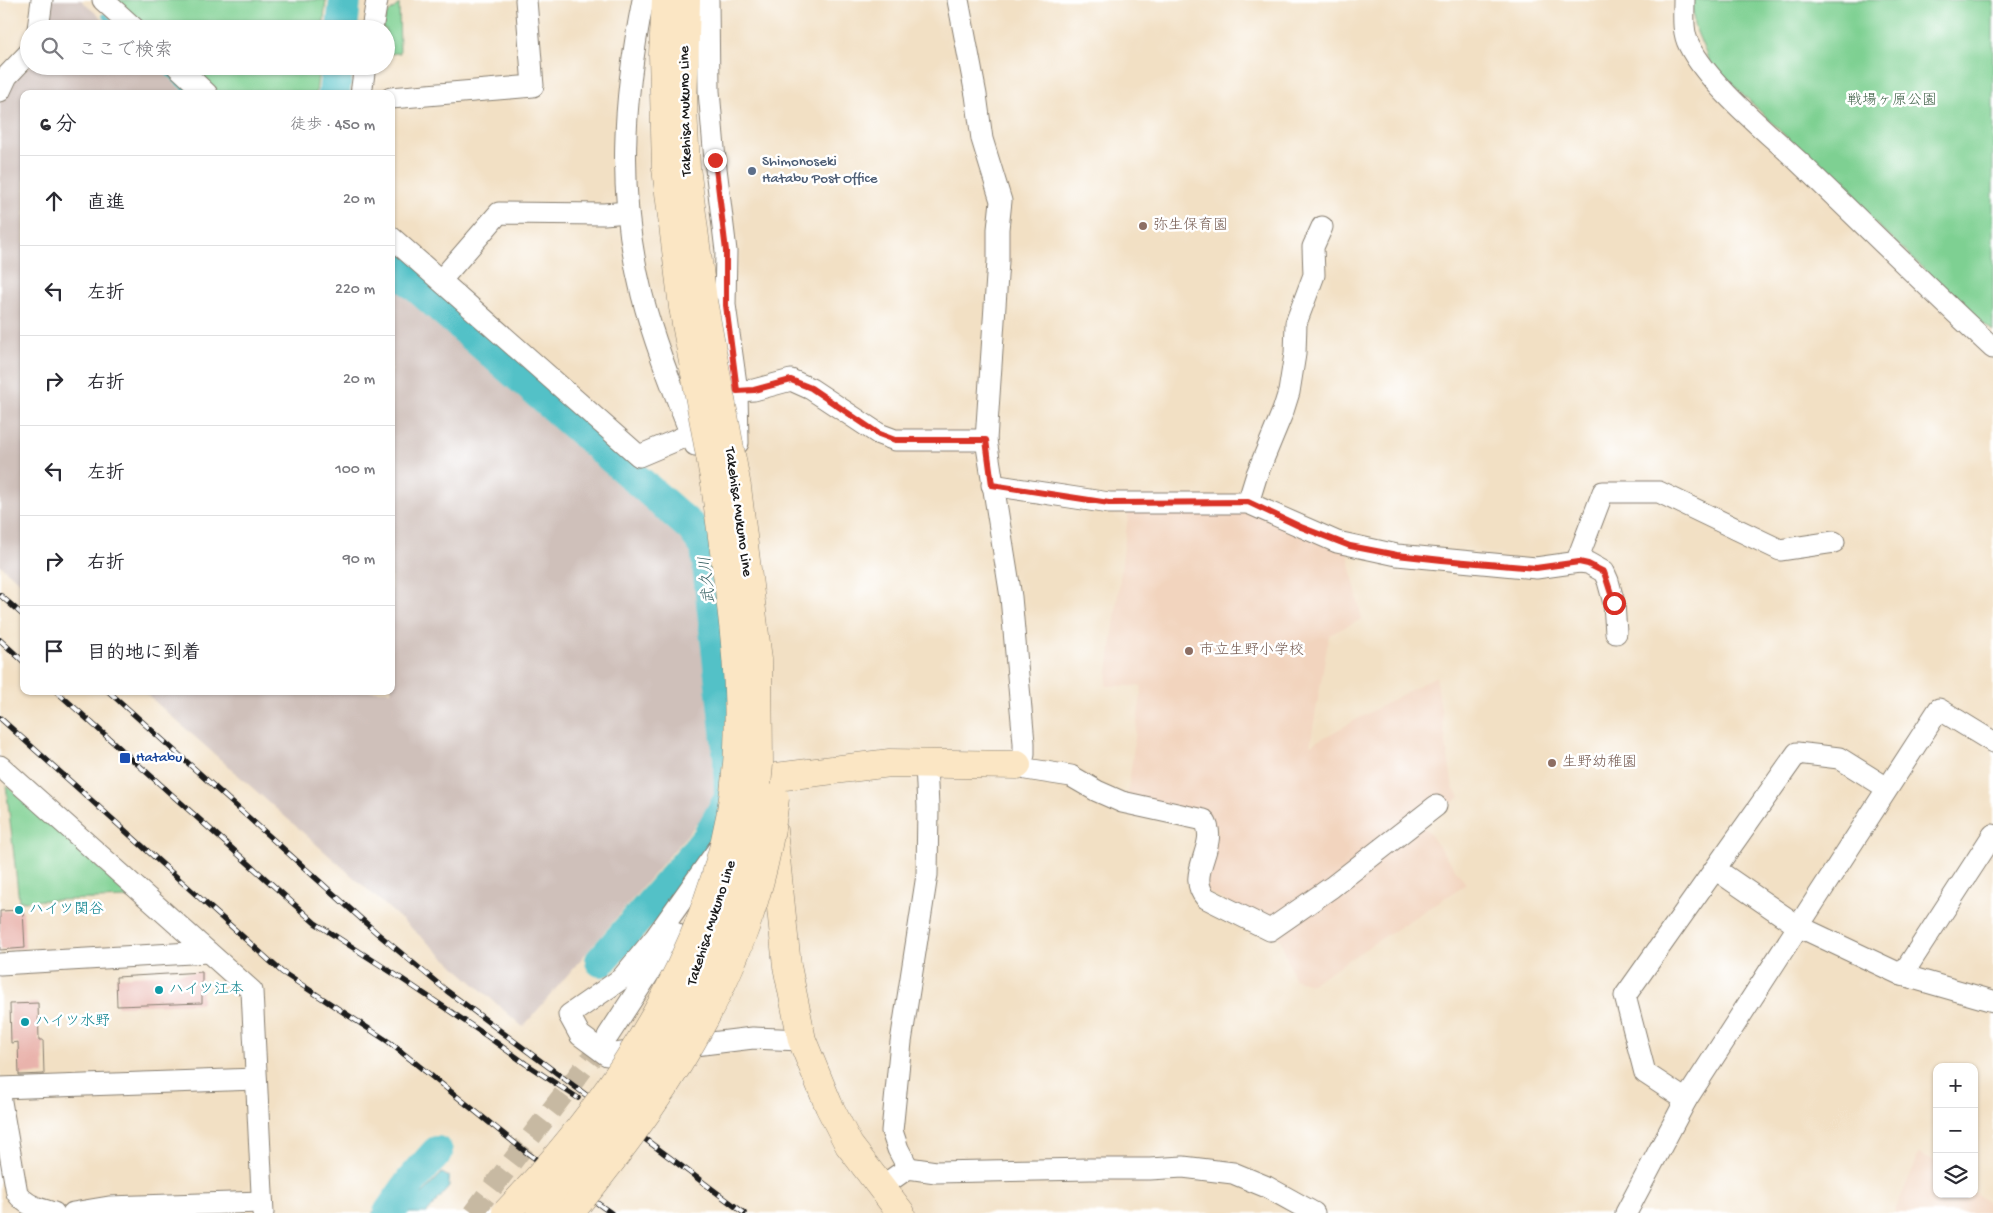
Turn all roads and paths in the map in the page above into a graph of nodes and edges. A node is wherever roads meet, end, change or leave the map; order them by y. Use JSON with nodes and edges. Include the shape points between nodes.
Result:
{"nodes":[{"id":1,"x":42,"y":0,"type":"edge"},
{"id":2,"x":104,"y":0,"type":"edge"},
{"id":3,"x":377,"y":0,"type":"edge"},
{"id":4,"x":526,"y":0,"type":"edge"},
{"id":5,"x":643,"y":0,"type":"edge"},
{"id":6,"x":666,"y":0,"type":"edge"},
{"id":7,"x":686,"y":0,"type":"edge"},
{"id":8,"x":708,"y":0,"type":"edge"},
{"id":9,"x":958,"y":0,"type":"edge"},
{"id":10,"x":1684,"y":0,"type":"edge"},
{"id":11,"x":39,"y":20,"type":"edge"},
{"id":12,"x":125,"y":20,"type":"edge"},
{"id":13,"x":374,"y":20,"type":"edge"},
{"id":14,"x":20,"y":62,"type":"edge"},
{"id":15,"x":187,"y":75,"type":"edge"},
{"id":16,"x":364,"y":75,"type":"edge"},
{"id":17,"x":203,"y":90,"type":"edge"},
{"id":18,"x":362,"y":90,"type":"edge"},
{"id":19,"x":0,"y":91,"type":"edge"},
{"id":20,"x":395,"y":98,"type":"edge"},
{"id":21,"x":628,"y":212,"type":"junction"},
{"id":22,"x":1322,"y":227,"type":"dead end"},
{"id":23,"x":395,"y":240,"type":"edge"},
{"id":24,"x":441,"y":280,"type":"junction"},
{"id":25,"x":692,"y":304,"type":"junction"},
{"id":26,"x":1993,"y":348,"type":"edge"},
{"id":27,"x":737,"y":391,"type":"junction"},
{"id":28,"x":691,"y":434,"type":"junction"},
{"id":29,"x":986,"y":440,"type":"junction"},
{"id":30,"x":992,"y":485,"type":"junction"},
{"id":31,"x":726,"y":490,"type":"junction"},
{"id":32,"x":1248,"y":502,"type":"junction"},
{"id":33,"x":1834,"y":542,"type":"dead end"},
{"id":34,"x":1579,"y":562,"type":"junction"},
{"id":35,"x":747,"y":613,"type":"junction"},
{"id":36,"x":1616,"y":633,"type":"dead end"},
{"id":37,"x":1993,"y":742,"type":"edge"},
{"id":38,"x":926,"y":764,"type":"junction"},
{"id":39,"x":1017,"y":765,"type":"junction"},
{"id":40,"x":0,"y":766,"type":"edge"},
{"id":41,"x":768,"y":778,"type":"junction"},
{"id":42,"x":1887,"y":788,"type":"junction"},
{"id":43,"x":1436,"y":806,"type":"dead end"},
{"id":44,"x":1993,"y":835,"type":"edge"},
{"id":45,"x":1715,"y":869,"type":"junction"},
{"id":46,"x":1798,"y":926,"type":"junction"},
{"id":47,"x":208,"y":952,"type":"junction"},
{"id":48,"x":0,"y":964,"type":"edge"},
{"id":49,"x":1902,"y":975,"type":"junction"},
{"id":50,"x":1993,"y":1001,"type":"edge"},
{"id":51,"x":608,"y":1036,"type":"tunnel mouth"},
{"id":52,"x":802,"y":1040,"type":"junction"},
{"id":53,"x":256,"y":1079,"type":"junction"},
{"id":54,"x":0,"y":1088,"type":"edge"},
{"id":55,"x":0,"y":1096,"type":"edge"},
{"id":56,"x":1686,"y":1100,"type":"junction"},
{"id":57,"x":908,"y":1168,"type":"junction"},
{"id":58,"x":880,"y":1187,"type":"junction"},
{"id":59,"x":262,"y":1207,"type":"edge"},
{"id":60,"x":54,"y":1213,"type":"edge"},
{"id":61,"x":73,"y":1213,"type":"edge"},
{"id":62,"x":506,"y":1213,"type":"edge"},
{"id":63,"x":540,"y":1213,"type":"edge"},
{"id":64,"x":570,"y":1213,"type":"edge"},
{"id":65,"x":901,"y":1213,"type":"edge"},
{"id":66,"x":1314,"y":1213,"type":"edge"},
{"id":67,"x":1626,"y":1213,"type":"edge"}],
"edges":[{"from":1,"to":11,"type":"street"},
{"from":2,"to":12,"type":"street"},
{"from":3,"to":13,"type":"street"},
{"from":4,"to":20,"type":"street","via":[[533,86]]},
{"from":5,"to":21,"type":"street","via":[[627,100],[625,163]]},
{"from":6,"to":25,"type":"main road","name":"Takehisa Mukuno Line","via":[[663,54],[666,168]]},
{"from":7,"to":25,"type":"main road","name":"Takehisa Mukuno Line","via":[[683,108],[692,230]]},
{"from":8,"to":27,"type":"street","via":[[709,91],[726,251],[726,305]]},
{"from":9,"to":29,"type":"street","via":[[982,139],[1001,201]]},
{"from":10,"to":26,"type":"street","via":[[1684,30],[1688,44],[1715,80]]},
{"from":14,"to":19,"type":"street","via":[[7,76]]},
{"from":15,"to":17,"type":"street"},
{"from":16,"to":18,"type":"street"},
{"from":21,"to":24,"type":"street","via":[[499,213]]},
{"from":21,"to":28,"type":"street","via":[[642,295],[668,378]]},
{"from":22,"to":32,"type":"street","via":[[1314,247],[1314,275],[1296,323],[1289,392]]},
{"from":23,"to":24,"type":"street"},
{"from":24,"to":28,"type":"street","via":[[639,456]]},
{"from":25,"to":31,"type":"main road","name":"Takehisa Mukuno Line","bridge":true},
{"from":27,"to":28,"type":"street"},
{"from":27,"to":29,"type":"street","via":[[791,380],[811,388],[879,434],[895,440]]},
{"from":27,"to":35,"type":"street","via":[[740,546]]},
{"from":28,"to":35,"type":"street","via":[[732,549]]},
{"from":29,"to":30,"type":"street"},
{"from":30,"to":32,"type":"street","via":[[1109,503]]},
{"from":30,"to":39,"type":"street","via":[[1010,597],[1024,743],[1024,755]]},
{"from":31,"to":62,"type":"main road","bridge":true,"via":[[739,707],[735,789],[710,898],[655,1015],[626,1062],[565,1146]]},
{"from":31,"to":63,"type":"main road","name":"Takehisa Mukuno Line","bridge":true,"via":[[747,662],[743,819],[725,890],[681,1012],[649,1069],[608,1130]]},
{"from":31,"to":64,"type":"main road","bridge":true,"via":[[759,596],[775,708],[776,782],[770,839],[760,887],[716,999],[664,1089]]},
{"from":32,"to":34,"type":"street","via":[[1337,542],[1397,555],[1536,568]]},
{"from":33,"to":34,"type":"street","via":[[1780,550],[1659,492],[1603,492]]},
{"from":34,"to":36,"type":"street","via":[[1604,572],[1614,603]]},
{"from":35,"to":41,"type":"main road"},
{"from":37,"to":42,"type":"street","via":[[1939,709]]},
{"from":38,"to":39,"type":"main road"},
{"from":38,"to":41,"type":"main road","via":[[872,764]]},
{"from":38,"to":57,"type":"street","via":[[926,875],[901,1042],[892,1131]]},
{"from":39,"to":43,"type":"street","via":[[1071,776],[1122,802],[1204,820],[1209,827],[1209,836],[1199,871],[1198,885],[1202,894],[1270,930],[1332,887]]},
{"from":40,"to":47,"type":"street"},
{"from":41,"to":51,"type":"street","via":[[732,845]]},
{"from":41,"to":52,"type":"main road","via":[[788,966]]},
{"from":41,"to":52,"type":"street","via":[[650,945],[621,978],[568,1015],[580,1035],[607,1055],[754,1038]]},
{"from":42,"to":45,"type":"street","via":[[1839,758],[1797,752]]},
{"from":42,"to":46,"type":"street"},
{"from":44,"to":49,"type":"street"},
{"from":45,"to":46,"type":"street"},
{"from":45,"to":56,"type":"street","via":[[1625,996],[1645,1073]]},
{"from":46,"to":49,"type":"street"},
{"from":46,"to":56,"type":"street"},
{"from":47,"to":48,"type":"street"},
{"from":47,"to":53,"type":"street","via":[[252,991]]},
{"from":49,"to":50,"type":"street"},
{"from":52,"to":58,"type":"main road","via":[[849,1145]]},
{"from":53,"to":54,"type":"street"},
{"from":53,"to":59,"type":"street"},
{"from":55,"to":60,"type":"street","via":[[17,1193],[30,1205]]},
{"from":56,"to":67,"type":"street"},
{"from":57,"to":58,"type":"street"},
{"from":57,"to":66,"type":"street","via":[[936,1172],[1183,1167],[1233,1173],[1267,1186]]},
{"from":58,"to":65,"type":"main road"},
{"from":59,"to":61,"type":"street","via":[[109,1207]]}]}
